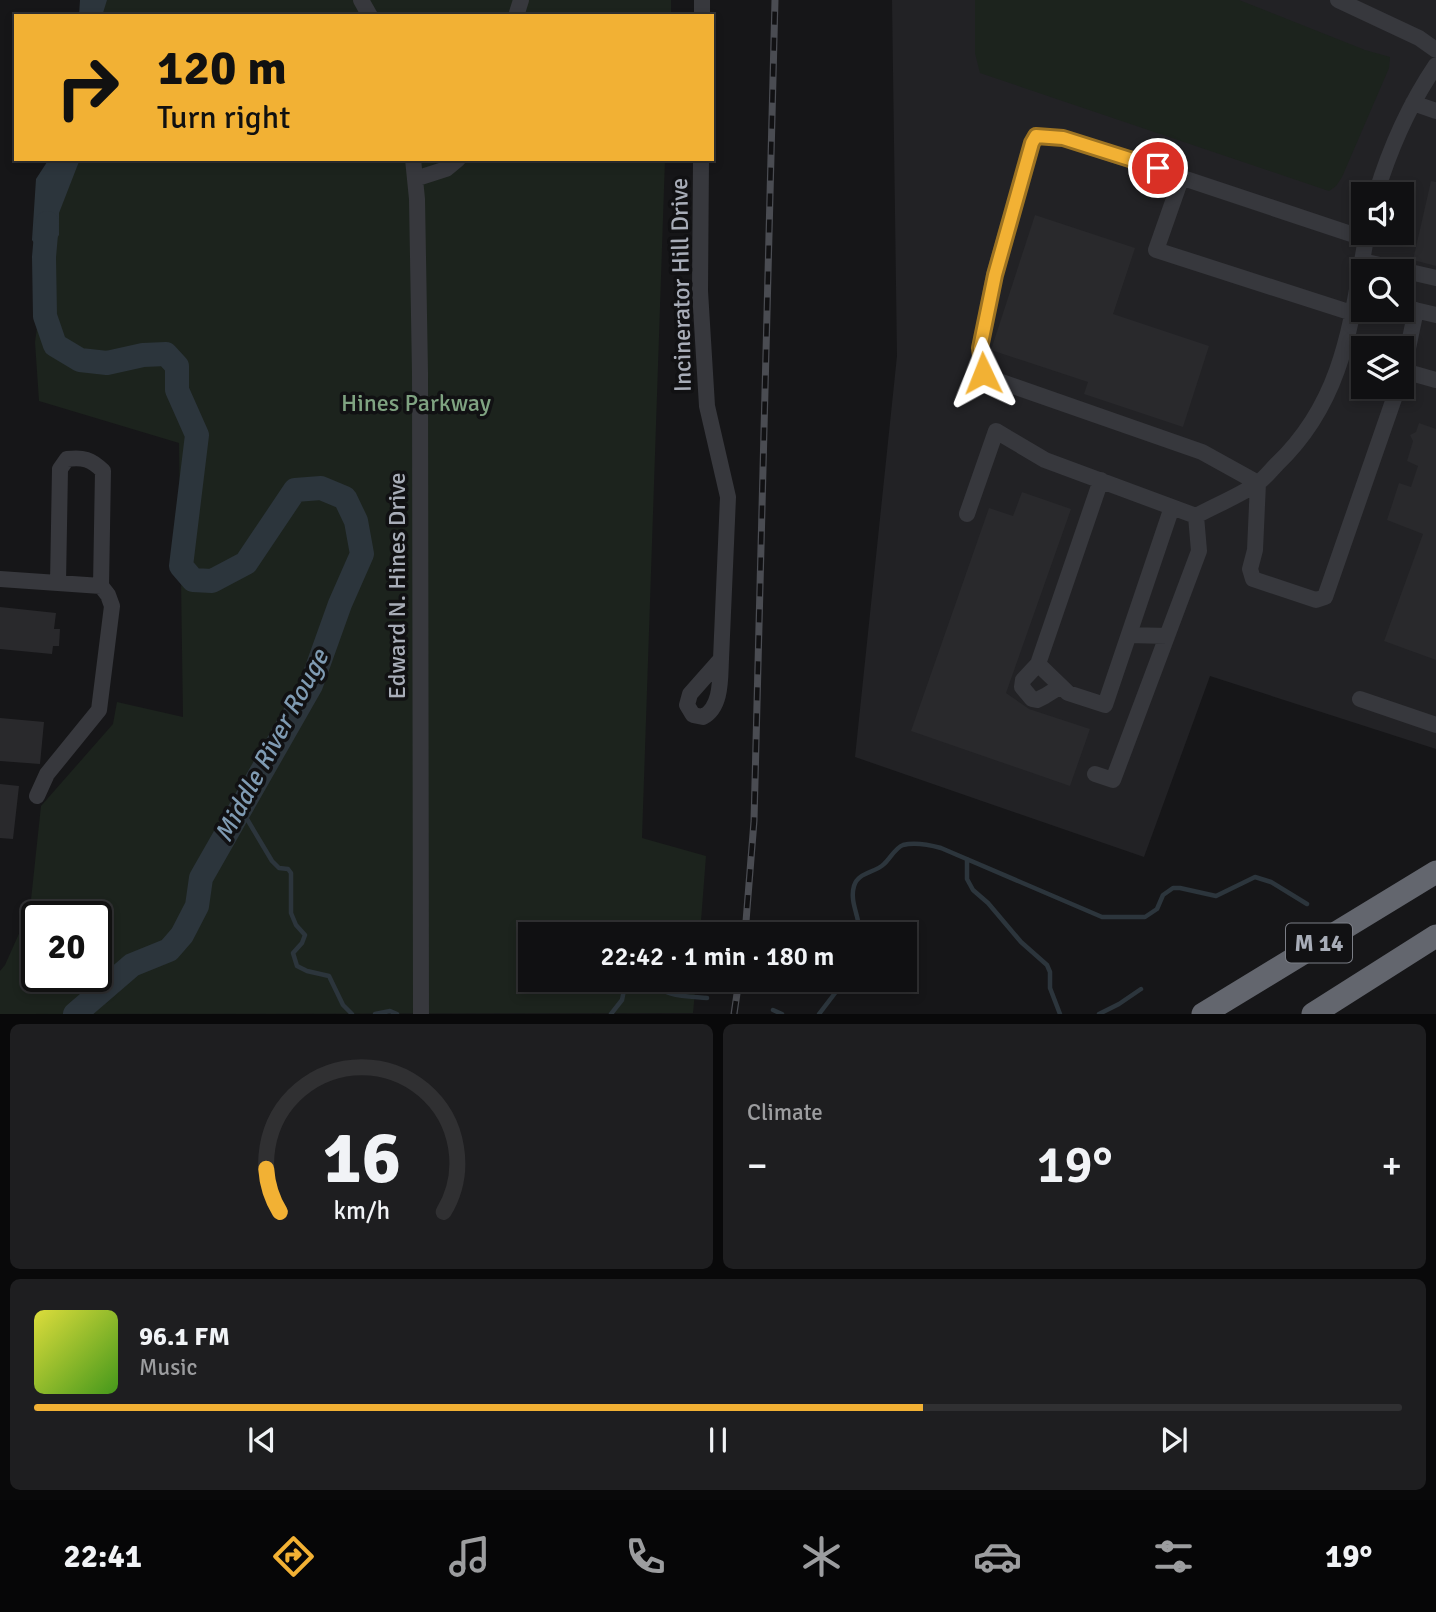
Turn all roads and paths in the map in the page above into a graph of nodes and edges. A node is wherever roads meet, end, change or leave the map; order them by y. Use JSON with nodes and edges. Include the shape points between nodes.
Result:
{"nodes":[{"id":1,"x":1338,"y":0,"type":"edge"},
{"id":2,"x":1436,"y":50,"type":"edge"},
{"id":3,"x":1436,"y":65,"type":"edge"},
{"id":4,"x":1413,"y":103,"type":"junction"},
{"id":5,"x":1436,"y":111,"type":"edge"},
{"id":6,"x":412,"y":161,"type":"edge"},
{"id":7,"x":456,"y":161,"type":"edge"},
{"id":8,"x":701,"y":161,"type":"edge"},
{"id":9,"x":1182,"y":176,"type":"junction"},
{"id":10,"x":415,"y":179,"type":"junction"},
{"id":11,"x":1380,"y":182,"type":"edge"},
{"id":12,"x":1351,"y":231,"type":"edge"},
{"id":13,"x":1414,"y":273,"type":"edge"},
{"id":14,"x":1436,"y":278,"type":"edge"},
{"id":15,"x":1351,"y":301,"type":"edge"},
{"id":16,"x":1414,"y":310,"type":"edge"},
{"id":17,"x":1436,"y":315,"type":"edge"},
{"id":18,"x":1351,"y":322,"type":"edge"},
{"id":19,"x":1414,"y":376,"type":"edge"},
{"id":20,"x":1436,"y":380,"type":"edge"},
{"id":21,"x":1394,"y":399,"type":"edge"},
{"id":22,"x":1101,"y":480,"type":"junction"},
{"id":23,"x":1258,"y":483,"type":"junction"},
{"id":24,"x":1172,"y":506,"type":"junction"},
{"id":25,"x":967,"y":514,"type":"dead end"},
{"id":26,"x":1196,"y":516,"type":"junction"},
{"id":27,"x":0,"y":579,"type":"edge"},
{"id":28,"x":58,"y":583,"type":"junction"},
{"id":29,"x":101,"y":586,"type":"junction"},
{"id":30,"x":1129,"y":635,"type":"junction"},
{"id":31,"x":1167,"y":636,"type":"junction"},
{"id":32,"x":721,"y":659,"type":"dead end"},
{"id":33,"x":1038,"y":664,"type":"junction"},
{"id":34,"x":1061,"y":686,"type":"junction"},
{"id":35,"x":1360,"y":699,"type":"dead end"},
{"id":36,"x":1436,"y":725,"type":"edge"},
{"id":37,"x":1095,"y":774,"type":"dead end"},
{"id":38,"x":37,"y":796,"type":"dead end"},
{"id":39,"x":1436,"y":872,"type":"edge"},
{"id":40,"x":1436,"y":936,"type":"edge"},
{"id":41,"x":1436,"y":953,"type":"edge"},
{"id":42,"x":421,"y":1013,"type":"edge"},
{"id":43,"x":1203,"y":1013,"type":"edge"},
{"id":44,"x":1314,"y":1013,"type":"edge"}],
"edges":[{"from":1,"to":2,"type":"street"},
{"from":3,"to":4,"type":"street"},
{"from":4,"to":5,"type":"street"},
{"from":4,"to":11,"type":"street"},
{"from":6,"to":10,"type":"street","name":"Edward N. Hines Drive"},
{"from":7,"to":10,"type":"street"},
{"from":8,"to":32,"type":"street","name":"Incinerator Hill Drive","via":[[700,291],[707,406],[728,496]]},
{"from":9,"to":12,"type":"street"},
{"from":9,"to":15,"type":"street","via":[[1156,250]]},
{"from":9,"to":23,"type":"street","via":[[1063,138],[1036,136],[995,275],[980,348],[983,373],[1202,452]]},
{"from":10,"to":42,"type":"street","name":"Edward N. Hines Drive","via":[[420,373]]},
{"from":13,"to":14,"type":"street"},
{"from":16,"to":17,"type":"street"},
{"from":18,"to":23,"type":"street","via":[[1324,405],[1291,451]]},
{"from":19,"to":20,"type":"street"},
{"from":21,"to":23,"type":"street","via":[[1325,597],[1316,600],[1253,579],[1250,569]]},
{"from":22,"to":24,"type":"street"},
{"from":22,"to":25,"type":"street","via":[[1045,460],[996,431]]},
{"from":22,"to":33,"type":"street"},
{"from":23,"to":26,"type":"street"},
{"from":24,"to":26,"type":"street"},
{"from":24,"to":30,"type":"street"},
{"from":26,"to":31,"type":"street","via":[[1199,551]]},
{"from":27,"to":28,"type":"street"},
{"from":28,"to":29,"type":"street"},
{"from":28,"to":29,"type":"street","via":[[60,469],[67,459],[81,457],[103,471]]},
{"from":29,"to":38,"type":"street","via":[[112,606],[99,710],[47,774]]},
{"from":30,"to":31,"type":"street"},
{"from":30,"to":34,"type":"street","via":[[1105,705]]},
{"from":31,"to":37,"type":"street","via":[[1113,780]]},
{"from":33,"to":34,"type":"street"},
{"from":33,"to":34,"type":"street","via":[[1023,680],[1026,694],[1037,700]]},
{"from":35,"to":36,"type":"street"},
{"from":39,"to":43,"type":"highway","number":"M 14"},
{"from":40,"to":44,"type":"highway","number":"M 14"},
{"from":41,"to":44,"type":"highway"}]}
